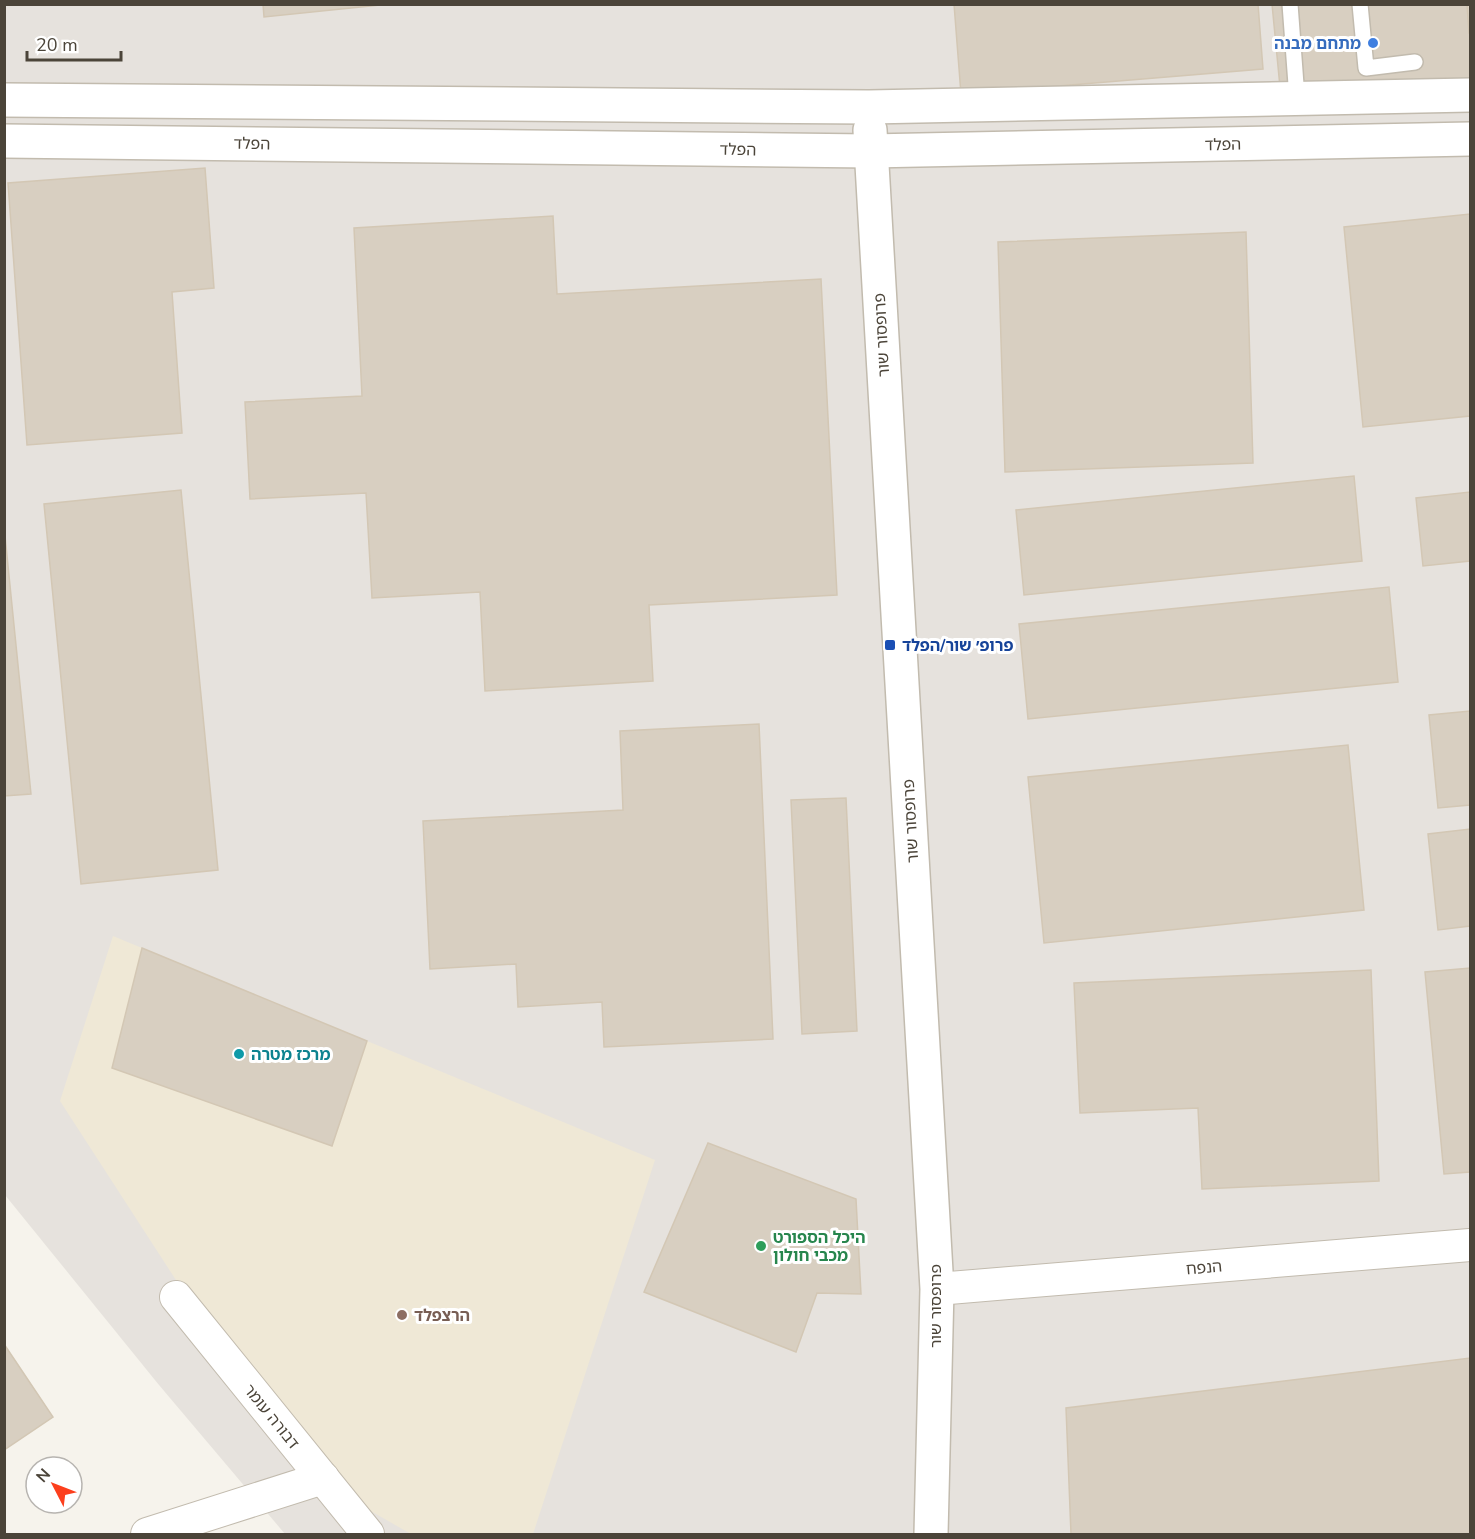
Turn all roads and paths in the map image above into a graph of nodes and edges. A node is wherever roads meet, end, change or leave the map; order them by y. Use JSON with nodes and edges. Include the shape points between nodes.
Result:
{"nodes":[{"id":1,"x":1290,"y":4,"type":"edge"},
{"id":2,"x":1360,"y":4,"type":"edge"},
{"id":3,"x":1415,"y":62,"type":"dead end"},
{"id":4,"x":1470,"y":95,"type":"edge"},
{"id":5,"x":1297,"y":98,"type":"junction"},
{"id":6,"x":4,"y":100,"type":"edge"},
{"id":7,"x":869,"y":107,"type":"junction"},
{"id":8,"x":1470,"y":139,"type":"edge"},
{"id":9,"x":4,"y":141,"type":"edge"},
{"id":10,"x":870,"y":151,"type":"junction"},
{"id":11,"x":1470,"y":1245,"type":"edge"},
{"id":12,"x":937,"y":1289,"type":"junction"},
{"id":13,"x":176,"y":1297,"type":"dead end"},
{"id":14,"x":323,"y":1478,"type":"junction"},
{"id":15,"x":147,"y":1534,"type":"edge"},
{"id":16,"x":368,"y":1534,"type":"edge"},
{"id":17,"x":931,"y":1534,"type":"edge"}],
"edges":[{"from":1,"to":5,"type":"lane"},
{"from":2,"to":3,"type":"lane","via":[[1366,68]]},
{"from":4,"to":5,"type":"street"},
{"from":5,"to":7,"type":"street"},
{"from":6,"to":7,"type":"street"},
{"from":7,"to":10,"type":"street","name":"פרופסור שור"},
{"from":8,"to":10,"type":"street","name":"הפלד"},
{"from":9,"to":10,"type":"street","name":"הפלד"},
{"from":10,"to":12,"type":"street","name":"פרופסור שור"},
{"from":11,"to":12,"type":"street","name":"הנפח"},
{"from":12,"to":17,"type":"street","name":"פרופסור שור"},
{"from":13,"to":14,"type":"street","name":"דבורה עומר"},
{"from":14,"to":15,"type":"street"},
{"from":14,"to":16,"type":"street","name":"דבורה עומר"}]}
